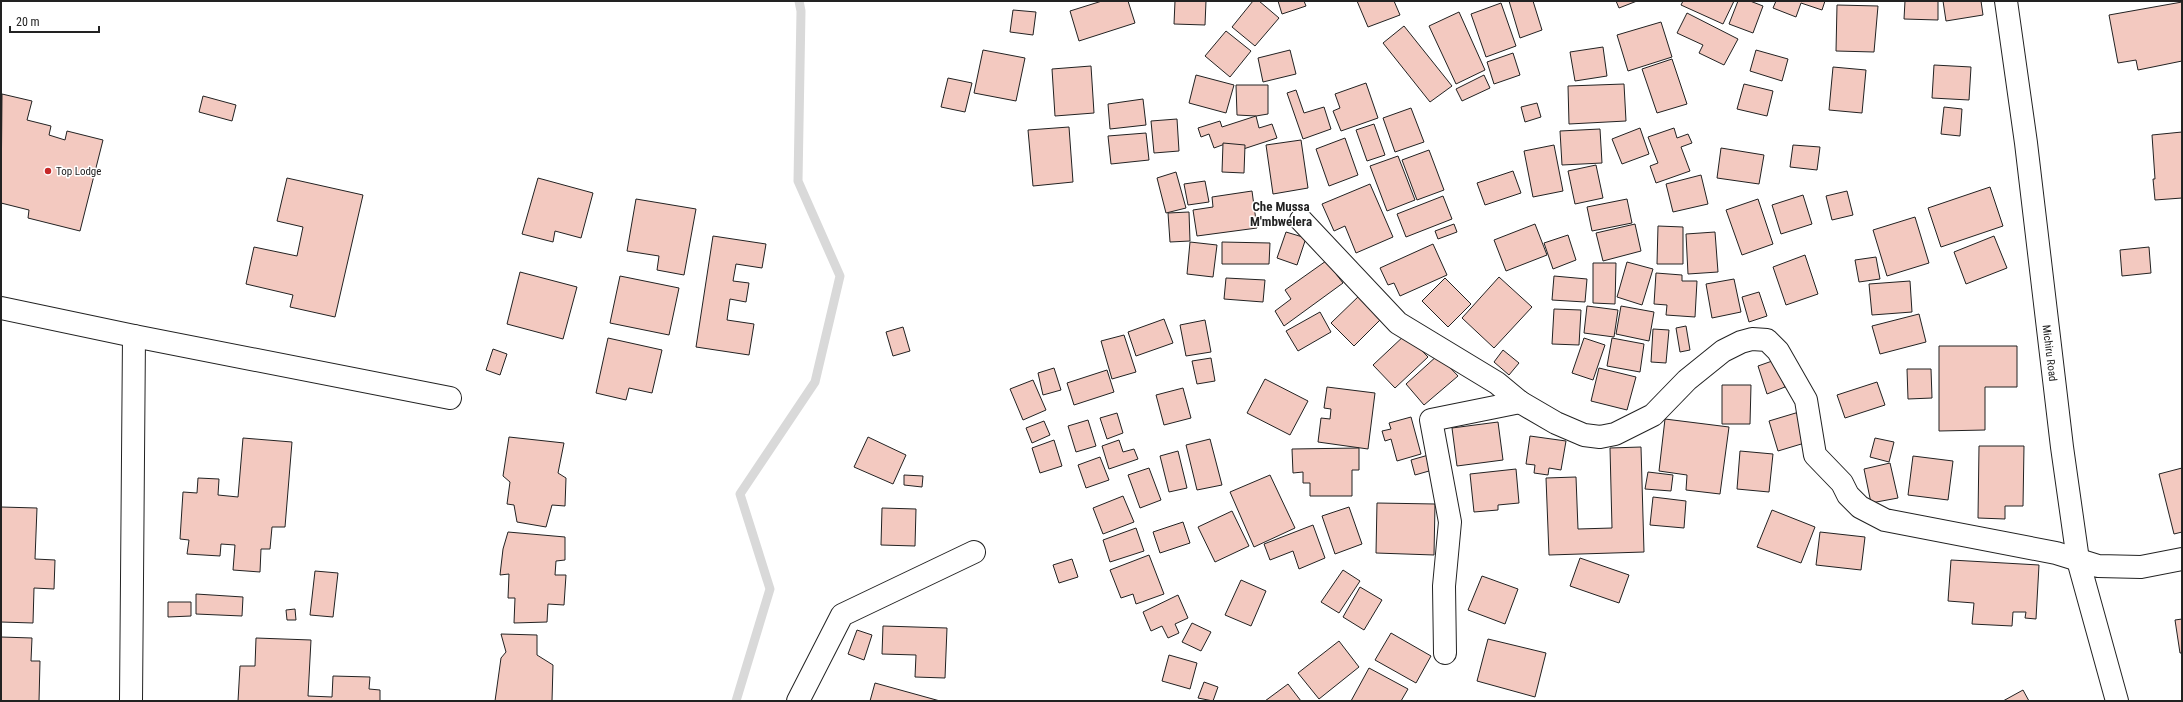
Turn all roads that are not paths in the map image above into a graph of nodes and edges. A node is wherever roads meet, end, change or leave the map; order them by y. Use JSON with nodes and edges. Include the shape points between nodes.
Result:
{"nodes":[{"id":1,"x":2006,"y":1,"type":"edge"},
{"id":2,"x":1301,"y":220,"type":"dead end"},
{"id":3,"x":1,"y":308,"type":"edge"},
{"id":4,"x":134,"y":336,"type":"junction"},
{"id":5,"x":450,"y":398,"type":"dead end"},
{"id":6,"x":1520,"y":402,"type":"junction"},
{"id":7,"x":974,"y":552,"type":"dead end"},
{"id":8,"x":2182,"y":559,"type":"edge"},
{"id":9,"x":2078,"y":560,"type":"junction"},
{"id":10,"x":1445,"y":653,"type":"dead end"},
{"id":11,"x":131,"y":701,"type":"edge"},
{"id":12,"x":798,"y":701,"type":"edge"},
{"id":13,"x":2117,"y":701,"type":"edge"}],
"edges":[{"from":1,"to":9,"type":"street","name":"Michiru Road"},
{"from":2,"to":6,"type":"street","via":[[1398,323],[1497,383]]},
{"from":3,"to":4,"type":"street"},
{"from":4,"to":5,"type":"street"},
{"from":4,"to":11,"type":"street"},
{"from":6,"to":9,"type":"street","via":[[1556,423],[1584,435],[1600,437],[1615,434],[1653,415],[1688,380],[1723,352],[1740,342],[1752,339],[1767,340],[1778,351],[1806,400],[1815,455],[1842,483],[1848,495],[1860,507],[1885,520],[2056,552]]},
{"from":6,"to":10,"type":"street","via":[[1431,420],[1450,522],[1444,586]]},
{"from":7,"to":12,"type":"street","via":[[842,615]]},
{"from":8,"to":9,"type":"street","via":[[2123,568],[2098,566]]},
{"from":9,"to":13,"type":"street","name":"Michiru Road"}]}
